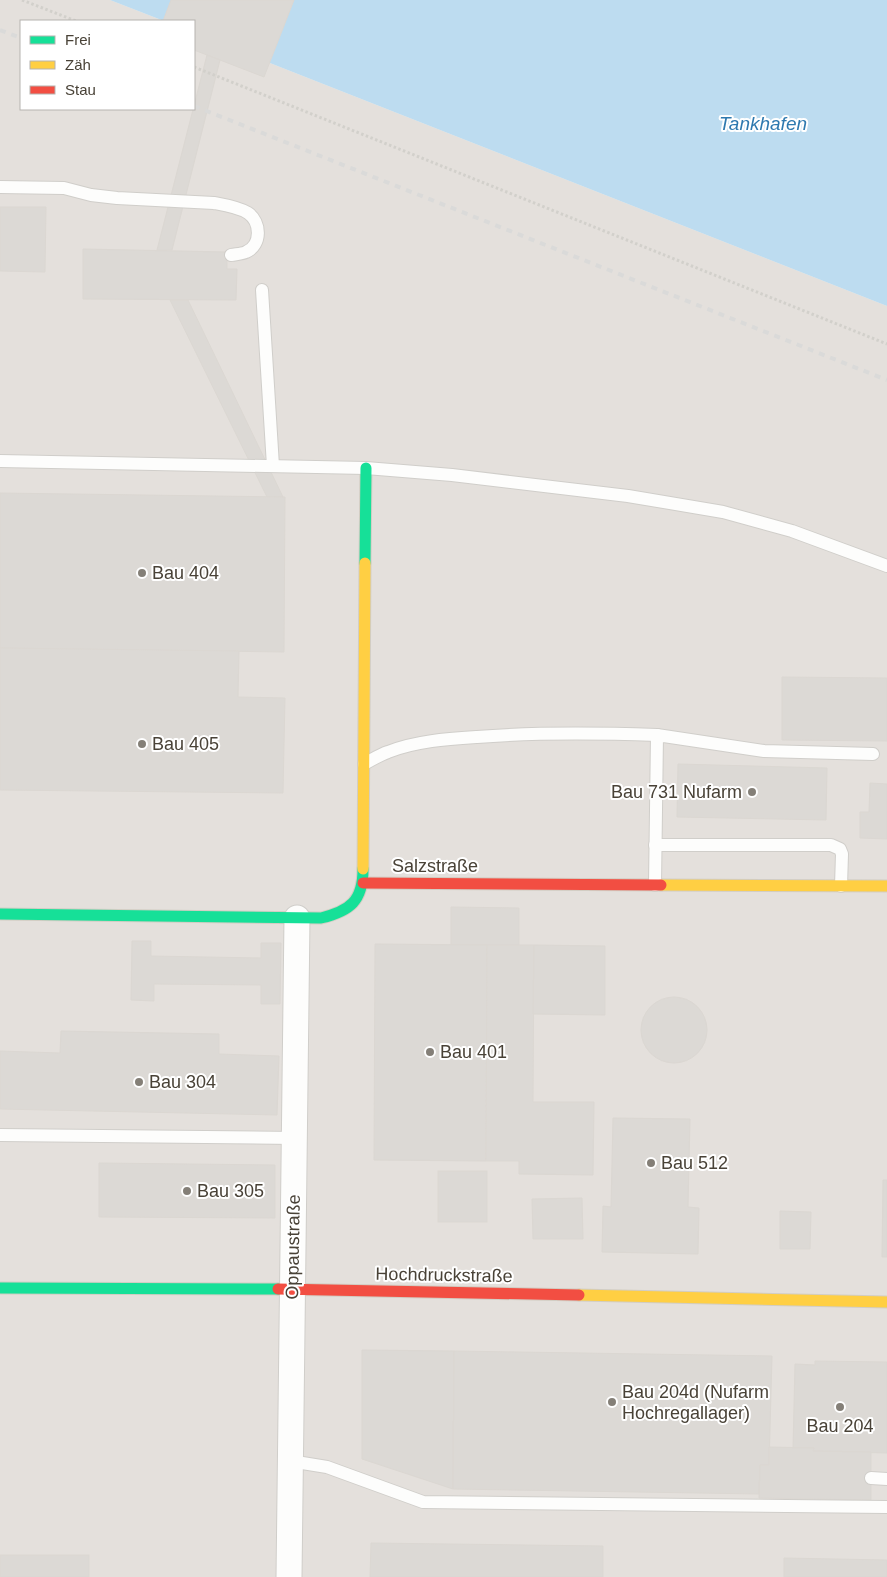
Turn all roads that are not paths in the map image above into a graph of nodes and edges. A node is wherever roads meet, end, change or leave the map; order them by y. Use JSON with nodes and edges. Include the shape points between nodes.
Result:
{"nodes":[{"id":1,"x":0,"y":187,"type":"edge"},
{"id":2,"x":231,"y":255,"type":"dead end"},
{"id":3,"x":262,"y":290,"type":"dead end"},
{"id":4,"x":0,"y":461,"type":"edge"},
{"id":5,"x":273,"y":466,"type":"junction"},
{"id":6,"x":366,"y":468,"type":"junction"},
{"id":7,"x":887,"y":566,"type":"edge"},
{"id":8,"x":657,"y":735,"type":"junction"},
{"id":9,"x":873,"y":754,"type":"dead end"},
{"id":10,"x":364,"y":764,"type":"junction"},
{"id":11,"x":655,"y":845,"type":"junction"},
{"id":12,"x":363,"y":883,"type":"junction"},
{"id":13,"x":655,"y":885,"type":"junction"},
{"id":14,"x":842,"y":886,"type":"junction"},
{"id":15,"x":887,"y":886,"type":"edge"},
{"id":16,"x":0,"y":914,"type":"edge"},
{"id":17,"x":298,"y":918,"type":"junction"},
{"id":18,"x":0,"y":1136,"type":"edge"},
{"id":19,"x":295,"y":1138,"type":"junction"},
{"id":20,"x":0,"y":1288,"type":"edge"},
{"id":21,"x":292,"y":1290,"type":"junction"},
{"id":22,"x":887,"y":1302,"type":"edge"},
{"id":23,"x":290,"y":1461,"type":"junction"},
{"id":24,"x":871,"y":1478,"type":"dead end"},
{"id":25,"x":887,"y":1479,"type":"edge"},
{"id":26,"x":887,"y":1507,"type":"edge"},
{"id":27,"x":289,"y":1577,"type":"edge"}],
"edges":[{"from":1,"to":2,"type":"lane","via":[[64,188],[92,195],[232,207],[248,213],[256,222],[258,234],[257,243],[247,252]]},
{"from":3,"to":5,"type":"lane"},
{"from":4,"to":5,"type":"lane"},
{"from":5,"to":6,"type":"lane"},
{"from":6,"to":7,"type":"lane","via":[[628,496],[723,512],[792,530]]},
{"from":6,"to":10,"type":"street"},
{"from":8,"to":9,"type":"lane","via":[[764,752]]},
{"from":8,"to":10,"type":"lane","via":[[583,733],[462,738],[421,743],[387,752]]},
{"from":8,"to":11,"type":"lane"},
{"from":10,"to":12,"type":"street"},
{"from":11,"to":13,"type":"lane"},
{"from":11,"to":14,"type":"lane","via":[[831,845],[840,849],[842,854]]},
{"from":12,"to":13,"type":"street","name":"Salzstraße"},
{"from":12,"to":17,"type":"street","via":[[358,899],[344,912],[321,918]]},
{"from":13,"to":14,"type":"street","name":"Salzstraße"},
{"from":14,"to":15,"type":"street","name":"Salzstraße"},
{"from":16,"to":17,"type":"street"},
{"from":17,"to":19,"type":"street","name":"Oppaustraße"},
{"from":18,"to":19,"type":"lane"},
{"from":19,"to":21,"type":"street","name":"Oppaustraße"},
{"from":20,"to":21,"type":"street","name":"Hochdruckstraße"},
{"from":21,"to":22,"type":"street","name":"Hochdruckstraße"},
{"from":21,"to":23,"type":"street","name":"Oppaustraße"},
{"from":23,"to":26,"type":"lane","via":[[327,1467],[423,1502]]},
{"from":23,"to":27,"type":"street","name":"Oppaustraße"},
{"from":24,"to":25,"type":"lane"}]}
